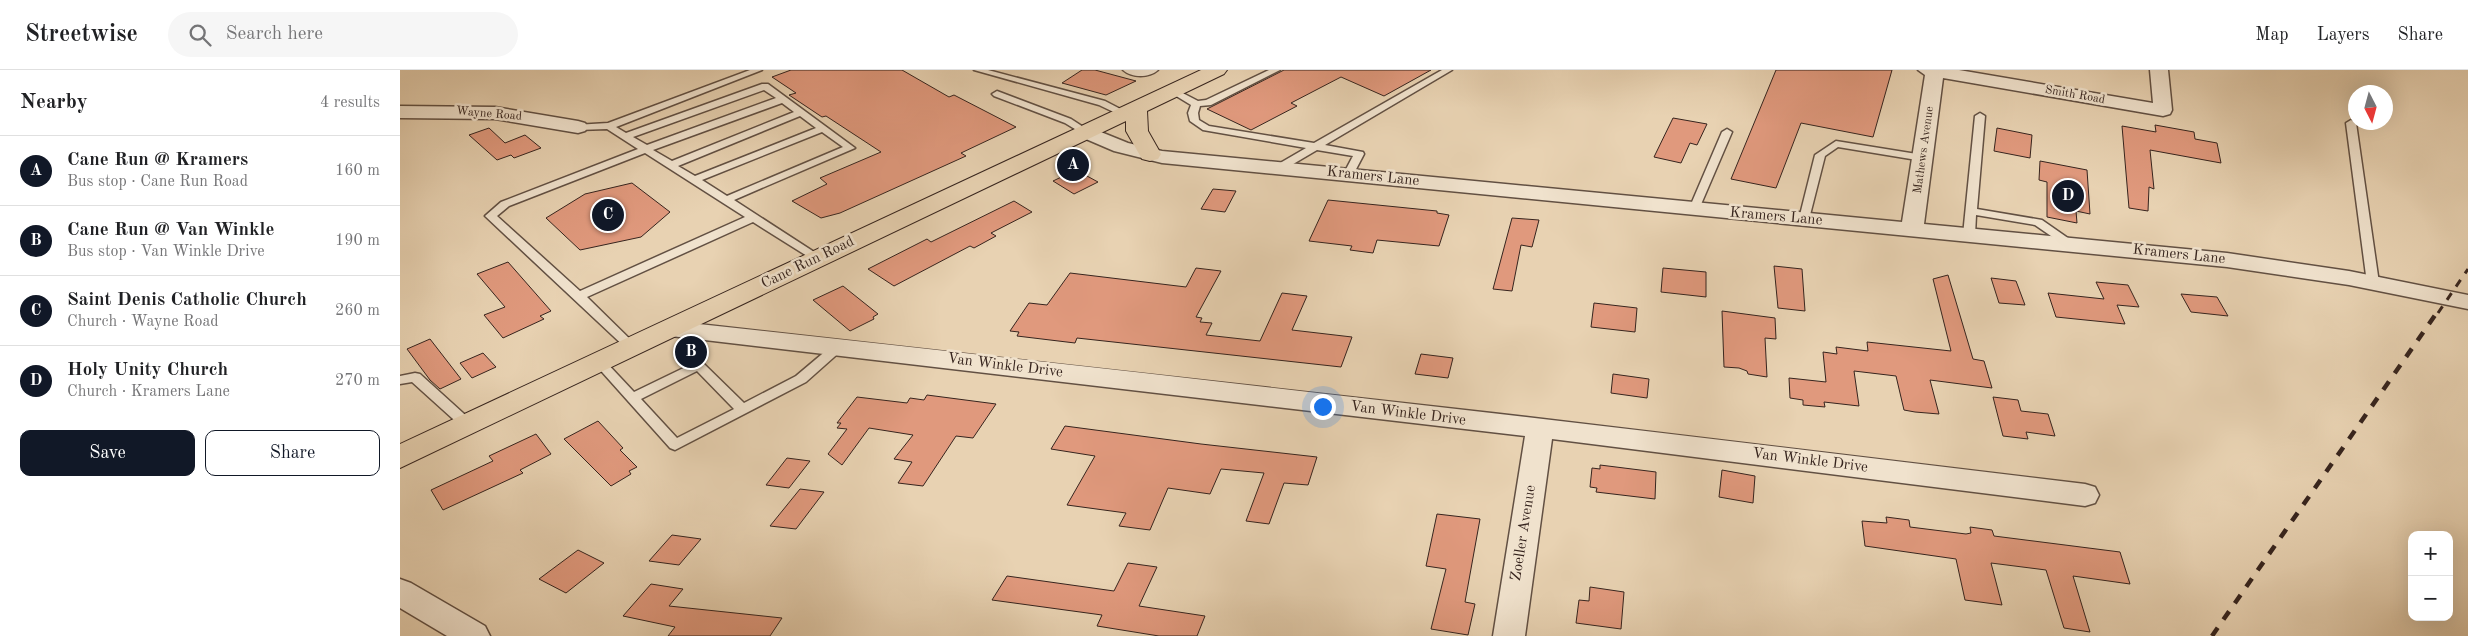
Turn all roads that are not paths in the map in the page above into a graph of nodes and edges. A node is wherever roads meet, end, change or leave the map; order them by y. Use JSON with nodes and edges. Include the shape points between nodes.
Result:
{"nodes":[{"id":1,"x":758,"y":70,"type":"edge"},
{"id":2,"x":978,"y":70,"type":"edge"},
{"id":3,"x":1127,"y":70,"type":"edge"},
{"id":4,"x":1154,"y":70,"type":"edge"},
{"id":5,"x":1217,"y":70,"type":"edge"},
{"id":6,"x":1276,"y":70,"type":"edge"},
{"id":7,"x":1448,"y":70,"type":"edge"},
{"id":8,"x":2159,"y":70,"type":"edge"},
{"id":9,"x":1931,"y":71,"type":"edge"},
{"id":10,"x":1173,"y":91,"type":"junction"},
{"id":11,"x":997,"y":94,"type":"dead end"},
{"id":12,"x":783,"y":99,"type":"junction"},
{"id":13,"x":1196,"y":104,"type":"junction"},
{"id":14,"x":1131,"y":111,"type":"junction"},
{"id":15,"x":400,"y":112,"type":"edge"},
{"id":16,"x":802,"y":112,"type":"junction"},
{"id":17,"x":1980,"y":116,"type":"dead end"},
{"id":18,"x":609,"y":126,"type":"junction"},
{"id":19,"x":578,"y":127,"type":"joint"},
{"id":20,"x":824,"y":128,"type":"junction"},
{"id":21,"x":2352,"y":130,"type":"edge"},
{"id":22,"x":1086,"y":132,"type":"junction"},
{"id":23,"x":1727,"y":132,"type":"dead end"},
{"id":24,"x":626,"y":136,"type":"junction"},
{"id":25,"x":1318,"y":146,"type":"junction"},
{"id":26,"x":646,"y":149,"type":"junction"},
{"id":27,"x":1150,"y":154,"type":"junction"},
{"id":28,"x":1922,"y":158,"type":"junction"},
{"id":29,"x":671,"y":165,"type":"junction"},
{"id":30,"x":1279,"y":168,"type":"junction"},
{"id":31,"x":1348,"y":175,"type":"junction"},
{"id":32,"x":694,"y":180,"type":"junction"},
{"id":33,"x":726,"y":200,"type":"junction"},
{"id":34,"x":1694,"y":209,"type":"junction"},
{"id":35,"x":1972,"y":211,"type":"junction"},
{"id":36,"x":754,"y":217,"type":"junction"},
{"id":37,"x":1804,"y":219,"type":"junction"},
{"id":38,"x":1912,"y":229,"type":"junction"},
{"id":39,"x":1969,"y":235,"type":"junction"},
{"id":40,"x":2070,"y":245,"type":"junction"},
{"id":41,"x":819,"y":259,"type":"junction"},
{"id":42,"x":2372,"y":282,"type":"junction"},
{"id":43,"x":579,"y":296,"type":"junction"},
{"id":44,"x":2468,"y":302,"type":"edge"},
{"id":45,"x":671,"y":329,"type":"junction"},
{"id":46,"x":632,"y":347,"type":"junction"},
{"id":47,"x":838,"y":347,"type":"junction"},
{"id":48,"x":600,"y":363,"type":"junction"},
{"id":49,"x":400,"y":380,"type":"edge"},
{"id":50,"x":632,"y":398,"type":"junction"},
{"id":51,"x":743,"y":410,"type":"junction"},
{"id":52,"x":468,"y":425,"type":"junction"},
{"id":53,"x":1540,"y":429,"type":"junction"},
{"id":54,"x":400,"y":457,"type":"edge"},
{"id":55,"x":2084,"y":496,"type":"dead end"},
{"id":56,"x":404,"y":600,"type":"edge"},
{"id":57,"x":474,"y":636,"type":"edge"},
{"id":58,"x":1508,"y":636,"type":"edge"}],
"edges":[{"from":1,"to":18,"type":"lane"},
{"from":2,"to":14,"type":"lane"},
{"from":3,"to":4,"type":"lane","via":[[1144,74]]},
{"from":5,"to":10,"type":"highway","name":"Cane Run Road"},
{"from":6,"to":13,"type":"lane","via":[[1208,103]]},
{"from":7,"to":25,"type":"lane"},
{"from":8,"to":9,"type":"street","name":"Smith Road","via":[[2163,110]]},
{"from":9,"to":28,"type":"street","name":"Mathews Avenue"},
{"from":10,"to":13,"type":"lane"},
{"from":10,"to":14,"type":"highway","name":"Cane Run Road"},
{"from":11,"to":22,"type":"lane","via":[[1068,121]]},
{"from":12,"to":16,"type":"lane"},
{"from":12,"to":24,"type":"lane","via":[[765,86]]},
{"from":12,"to":26,"type":"lane"},
{"from":13,"to":25,"type":"lane","via":[[1195,121],[1206,128]]},
{"from":14,"to":22,"type":"highway","name":"Cane Run Road"},
{"from":14,"to":27,"type":"highway","via":[[1137,131]]},
{"from":15,"to":19,"type":"street","name":"Wayne Road","via":[[494,113]]},
{"from":16,"to":20,"type":"lane"},
{"from":16,"to":29,"type":"lane"},
{"from":17,"to":35,"type":"lane"},
{"from":18,"to":19,"type":"lane"},
{"from":18,"to":24,"type":"lane"},
{"from":20,"to":32,"type":"lane"},
{"from":20,"to":33,"type":"lane","via":[[850,148]]},
{"from":21,"to":42,"type":"lane"},
{"from":22,"to":27,"type":"street","name":"Kramers Lane","via":[[1121,147]]},
{"from":22,"to":41,"type":"highway","name":"Cane Run Road"},
{"from":23,"to":34,"type":"lane"},
{"from":24,"to":26,"type":"lane"},
{"from":25,"to":30,"type":"lane"},
{"from":25,"to":31,"type":"lane","via":[[1359,154]]},
{"from":26,"to":29,"type":"lane"},
{"from":26,"to":43,"type":"lane","via":[[504,204],[490,216]]},
{"from":27,"to":30,"type":"street","name":"Kramers Lane"},
{"from":28,"to":37,"type":"lane","via":[[1836,144],[1820,155]]},
{"from":28,"to":38,"type":"street","name":"Mathews Avenue"},
{"from":29,"to":32,"type":"lane"},
{"from":30,"to":31,"type":"street","name":"Kramers Lane"},
{"from":31,"to":34,"type":"street","name":"Kramers Lane"},
{"from":32,"to":33,"type":"lane"},
{"from":33,"to":36,"type":"lane"},
{"from":34,"to":37,"type":"street","name":"Kramers Lane"},
{"from":35,"to":39,"type":"lane"},
{"from":35,"to":40,"type":"lane","via":[[2038,222]]},
{"from":36,"to":41,"type":"lane"},
{"from":36,"to":43,"type":"lane"},
{"from":37,"to":38,"type":"street","name":"Kramers Lane"},
{"from":38,"to":39,"type":"street","name":"Kramers Lane"},
{"from":39,"to":40,"type":"street","name":"Kramers Lane"},
{"from":40,"to":42,"type":"street","name":"Kramers Lane","via":[[2227,260]]},
{"from":41,"to":45,"type":"highway","name":"Cane Run Road"},
{"from":42,"to":44,"type":"street","name":"Kramers Lane"},
{"from":43,"to":46,"type":"lane"},
{"from":45,"to":46,"type":"highway","name":"Cane Run Road"},
{"from":45,"to":47,"type":"street","name":"Van Winkle Drive"},
{"from":46,"to":48,"type":"highway","name":"Cane Run Road"},
{"from":47,"to":51,"type":"lane","via":[[801,379]]},
{"from":47,"to":53,"type":"street","name":"Van Winkle Drive"},
{"from":48,"to":50,"type":"lane"},
{"from":48,"to":52,"type":"highway","name":"Cane Run Road"},
{"from":49,"to":52,"type":"lane","via":[[415,377]]},
{"from":50,"to":51,"type":"lane","via":[[698,365]]},
{"from":50,"to":51,"type":"lane","via":[[675,445]]},
{"from":52,"to":54,"type":"highway","name":"Cane Run Road"},
{"from":53,"to":55,"type":"street","name":"Van Winkle Drive"},
{"from":53,"to":58,"type":"street","name":"Zoeller Avenue"},
{"from":56,"to":57,"type":"street"}]}
